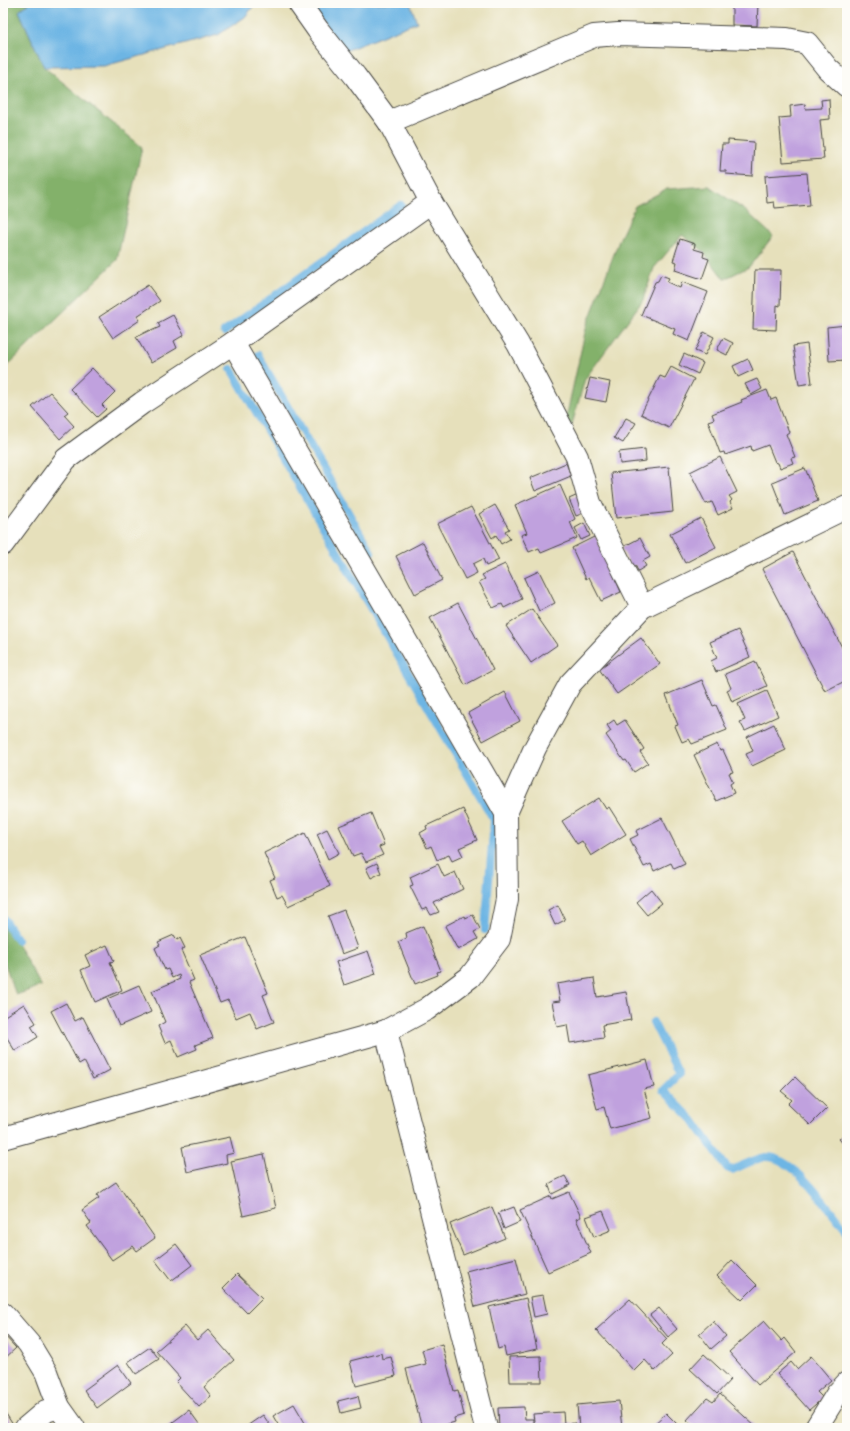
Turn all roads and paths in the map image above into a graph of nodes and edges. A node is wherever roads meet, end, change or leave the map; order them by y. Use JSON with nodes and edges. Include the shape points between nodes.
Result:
{"nodes":[{"id":1,"x":300,"y":3,"type":"edge"},
{"id":2,"x":847,"y":86,"type":"edge"},
{"id":3,"x":389,"y":122,"type":"junction"},
{"id":4,"x":431,"y":202,"type":"junction"},
{"id":5,"x":233,"y":343,"type":"junction"},
{"id":6,"x":847,"y":507,"type":"edge"},
{"id":7,"x":3,"y":544,"type":"edge"},
{"id":8,"x":642,"y":607,"type":"junction"},
{"id":9,"x":506,"y":813,"type":"junction"},
{"id":10,"x":386,"y":1031,"type":"junction"},
{"id":11,"x":3,"y":1138,"type":"edge"},
{"id":12,"x":3,"y":1314,"type":"edge"},
{"id":13,"x":847,"y":1383,"type":"edge"},
{"id":14,"x":59,"y":1407,"type":"junction"},
{"id":15,"x":26,"y":1428,"type":"edge"},
{"id":16,"x":74,"y":1428,"type":"edge"},
{"id":17,"x":486,"y":1428,"type":"edge"},
{"id":18,"x":816,"y":1428,"type":"edge"}],
"edges":[{"from":1,"to":3,"type":"street"},
{"from":2,"to":3,"type":"street","via":[[828,69],[807,43],[788,39],[600,35]]},
{"from":3,"to":4,"type":"street"},
{"from":4,"to":5,"type":"street"},
{"from":4,"to":8,"type":"street","via":[[518,344],[574,450],[590,503]]},
{"from":5,"to":7,"type":"street","via":[[142,403],[66,458]]},
{"from":5,"to":9,"type":"street"},
{"from":6,"to":8,"type":"street"},
{"from":8,"to":9,"type":"street","via":[[570,684],[535,748]]},
{"from":9,"to":10,"type":"street","via":[[507,899],[499,939],[470,977],[427,1009]]},
{"from":10,"to":11,"type":"street"},
{"from":10,"to":17,"type":"street"},
{"from":12,"to":14,"type":"street","via":[[29,1344],[46,1372]]},
{"from":13,"to":18,"type":"street"},
{"from":14,"to":15,"type":"street","via":[[46,1412]]},
{"from":14,"to":16,"type":"street"}]}
